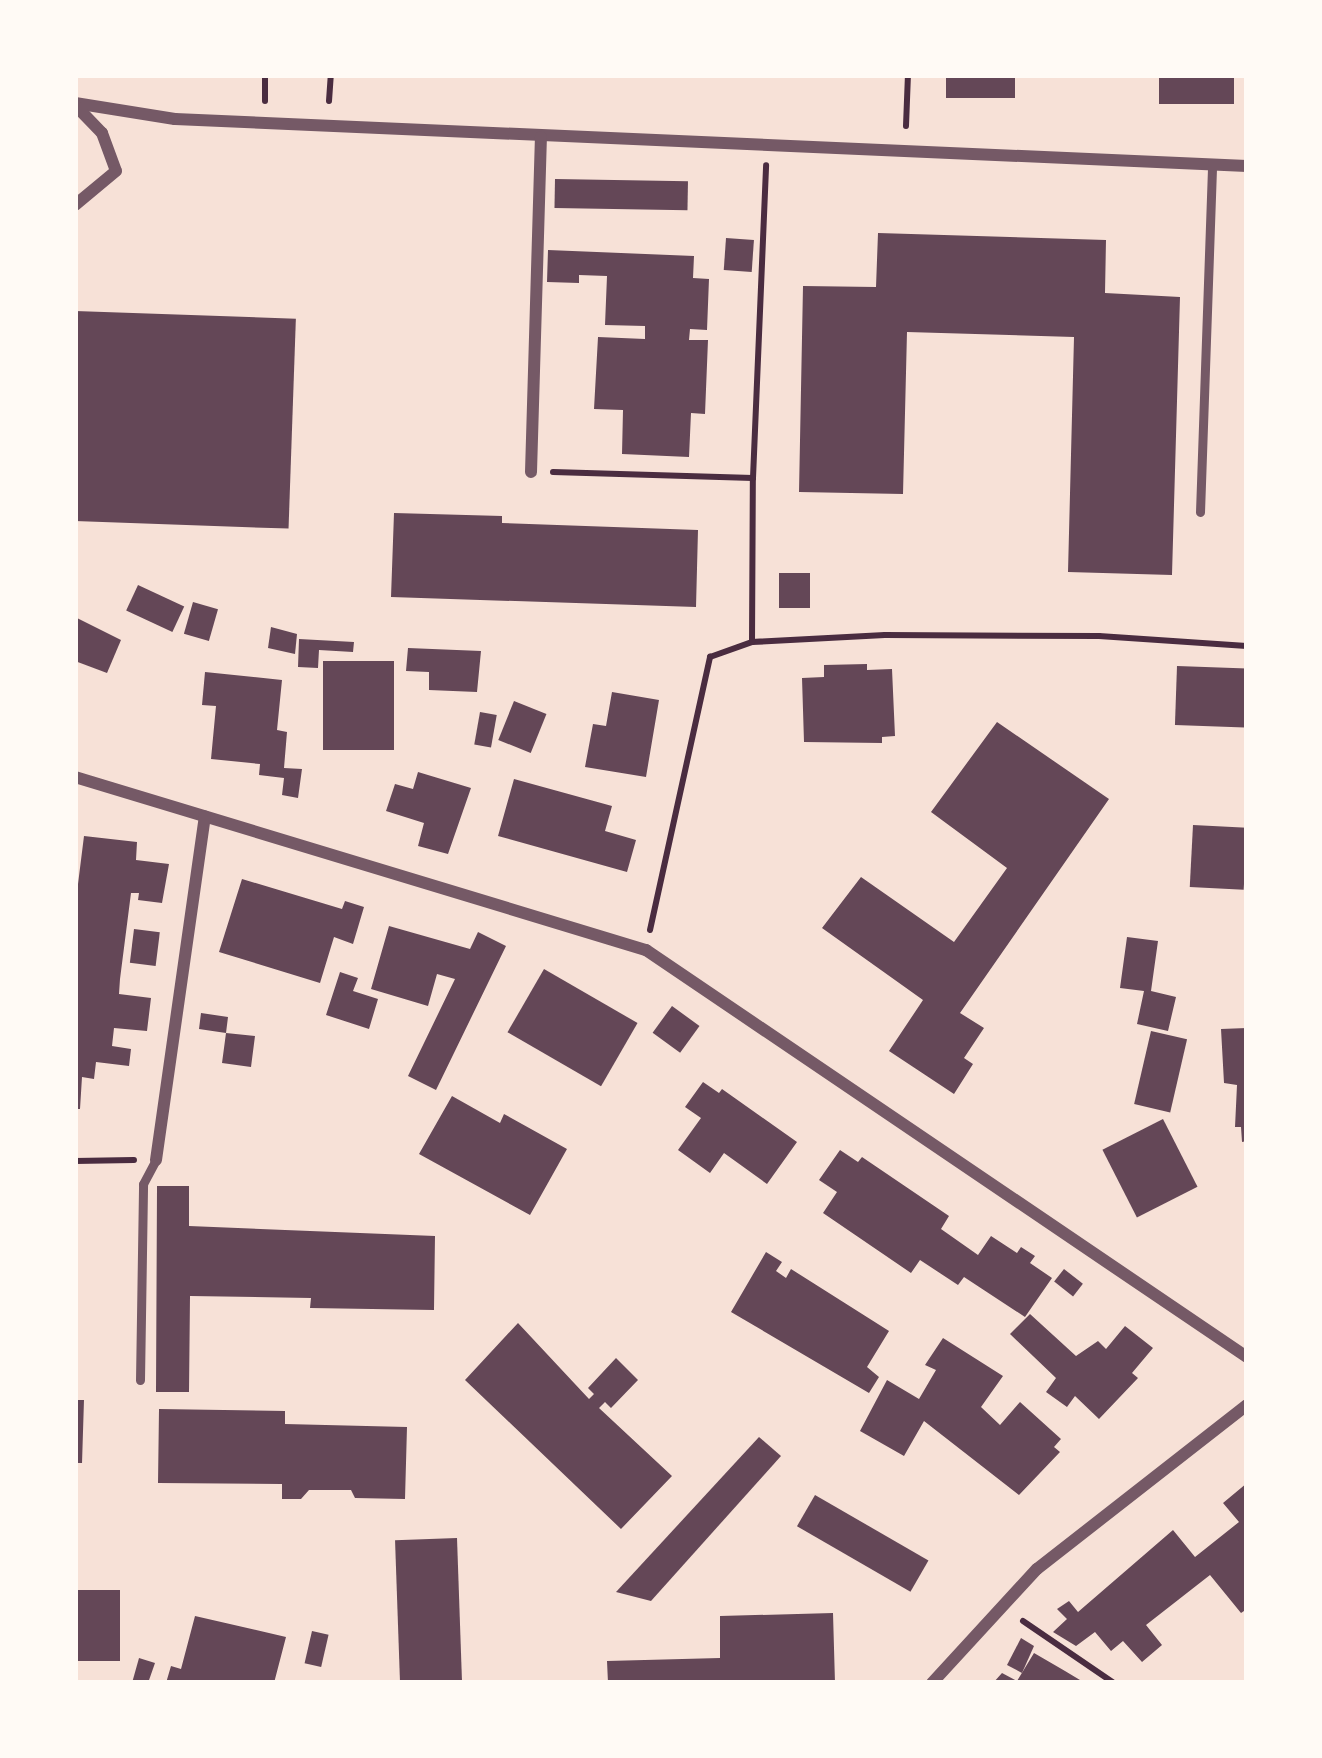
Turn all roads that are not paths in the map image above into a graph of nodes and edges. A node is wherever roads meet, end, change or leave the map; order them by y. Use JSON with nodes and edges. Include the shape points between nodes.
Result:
{"nodes":[{"id":1,"x":75,"y":104,"type":"edge"},
{"id":2,"x":541,"y":136,"type":"junction"},
{"id":3,"x":1212,"y":166,"type":"junction"},
{"id":4,"x":1247,"y":166,"type":"edge"},
{"id":5,"x":75,"y":205,"type":"edge"},
{"id":6,"x":531,"y":472,"type":"road end"},
{"id":7,"x":1200,"y":512,"type":"dead end"},
{"id":8,"x":75,"y":777,"type":"edge"},
{"id":9,"x":205,"y":817,"type":"junction"},
{"id":10,"x":156,"y":1160,"type":"joint"},
{"id":11,"x":1247,"y":1357,"type":"edge"},
{"id":12,"x":140,"y":1380,"type":"dead end"},
{"id":13,"x":1247,"y":1405,"type":"edge"},
{"id":14,"x":932,"y":1683,"type":"edge"}],
"edges":[{"from":1,"to":2,"type":"street","via":[[175,119]]},
{"from":1,"to":5,"type":"street","via":[[103,133],[116,171]]},
{"from":2,"to":3,"type":"street"},
{"from":2,"to":6,"type":"street"},
{"from":3,"to":4,"type":"street"},
{"from":3,"to":7,"type":"lane"},
{"from":8,"to":9,"type":"street"},
{"from":9,"to":10,"type":"street"},
{"from":9,"to":11,"type":"street","via":[[646,950]]},
{"from":10,"to":12,"type":"lane","via":[[143,1184]]},
{"from":13,"to":14,"type":"street","via":[[1036,1569]]}]}
